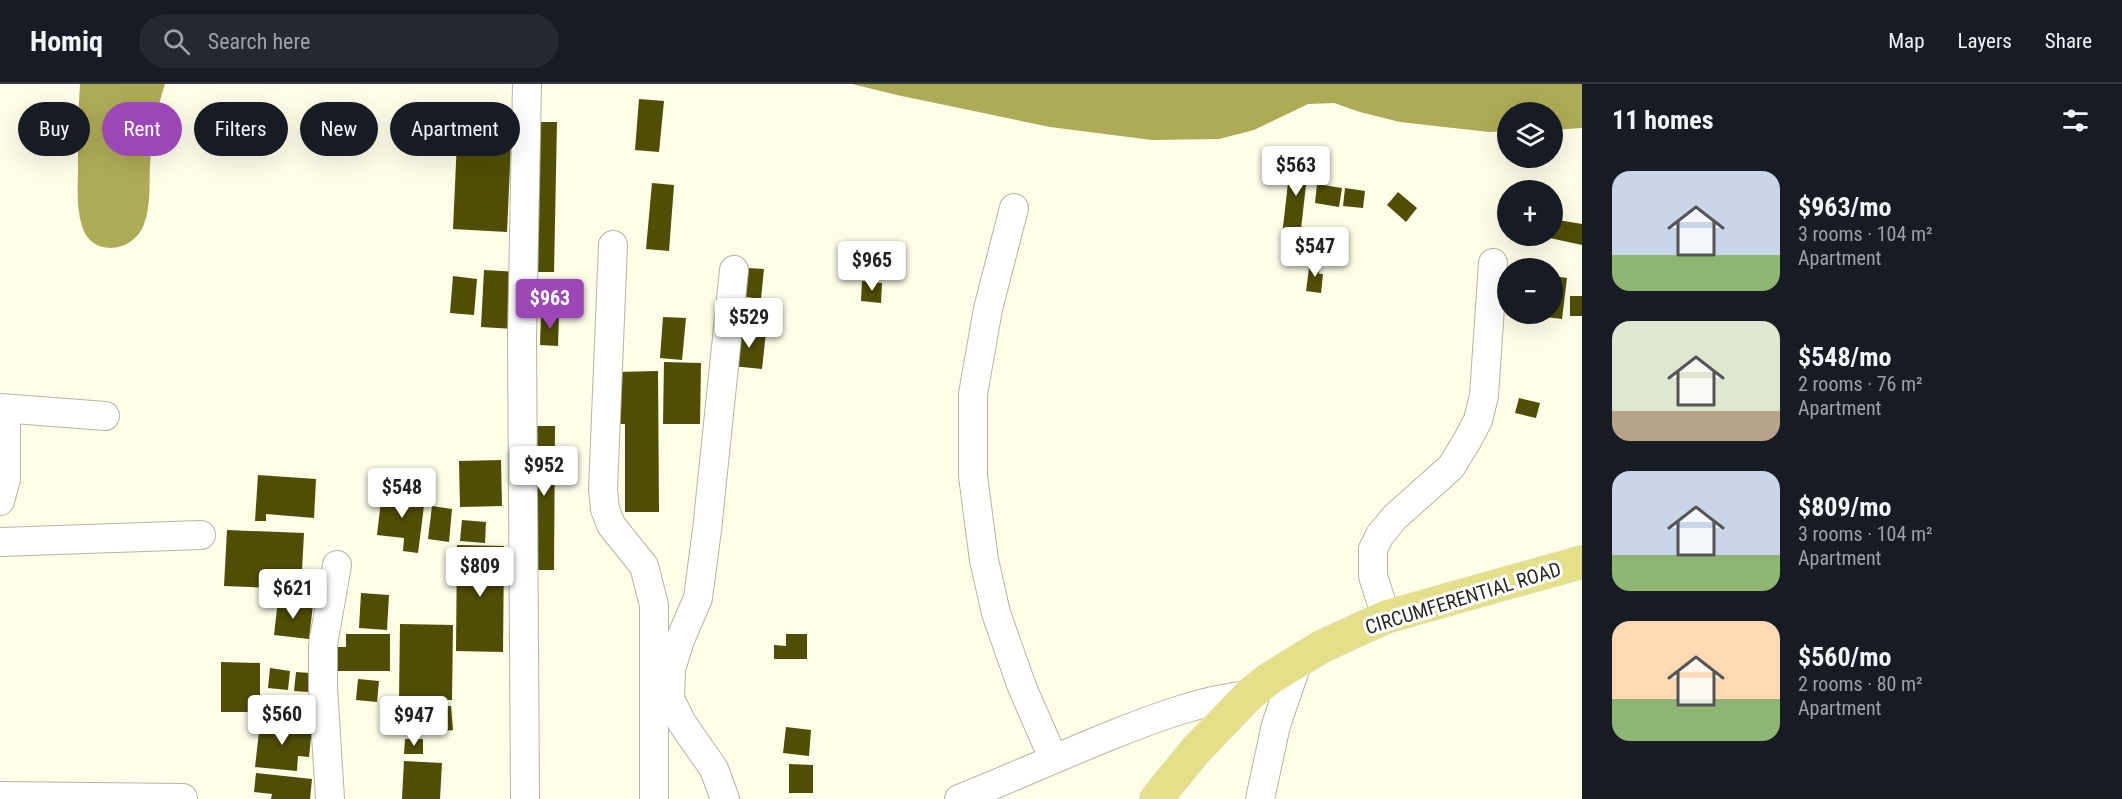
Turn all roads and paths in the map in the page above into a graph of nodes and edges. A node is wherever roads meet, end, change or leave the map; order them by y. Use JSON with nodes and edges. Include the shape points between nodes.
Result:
{"nodes":[{"id":1,"x":527,"y":84,"type":"edge"},
{"id":2,"x":1014,"y":208,"type":"dead end"},
{"id":3,"x":613,"y":245,"type":"dead end"},
{"id":4,"x":1493,"y":263,"type":"dead end"},
{"id":5,"x":734,"y":270,"type":"dead end"},
{"id":6,"x":3,"y":409,"type":"edge"},
{"id":7,"x":105,"y":416,"type":"dead end"},
{"id":8,"x":0,"y":501,"type":"edge"},
{"id":9,"x":201,"y":535,"type":"dead end"},
{"id":10,"x":0,"y":542,"type":"edge"},
{"id":11,"x":1582,"y":562,"type":"edge"},
{"id":12,"x":337,"y":565,"type":"dead end"},
{"id":13,"x":1386,"y":617,"type":"junction"},
{"id":14,"x":1298,"y":661,"type":"junction"},
{"id":15,"x":1249,"y":695,"type":"junction"},
{"id":16,"x":1053,"y":758,"type":"junction"},
{"id":17,"x":0,"y":796,"type":"edge"},
{"id":18,"x":183,"y":798,"type":"edge"},
{"id":19,"x":330,"y":799,"type":"edge"},
{"id":20,"x":525,"y":799,"type":"edge"},
{"id":21,"x":654,"y":799,"type":"edge"},
{"id":22,"x":725,"y":799,"type":"edge"},
{"id":23,"x":959,"y":799,"type":"edge"},
{"id":24,"x":1156,"y":799,"type":"edge"},
{"id":25,"x":1260,"y":799,"type":"edge"}],
"edges":[{"from":1,"to":20,"type":"street","via":[[522,338]]},
{"from":2,"to":16,"type":"street","via":[[988,309],[973,394],[973,476],[984,560],[996,613]]},
{"from":3,"to":21,"type":"street","via":[[603,490],[611,525],[644,566],[654,605]]},
{"from":4,"to":13,"type":"street","via":[[1484,396],[1478,420],[1451,467],[1395,517],[1373,549],[1373,576]]},
{"from":5,"to":22,"type":"street","via":[[698,598],[671,669],[670,699],[714,769]]},
{"from":6,"to":7,"type":"street"},
{"from":6,"to":8,"type":"street","via":[[6,479]]},
{"from":9,"to":10,"type":"street"},
{"from":11,"to":13,"type":"main road","name":"CIRCUMFERENTIAL ROAD"},
{"from":12,"to":19,"type":"street","via":[[323,645]]},
{"from":13,"to":14,"type":"main road","name":"CIRCUMFERENTIAL ROAD"},
{"from":14,"to":15,"type":"main road","name":"CIRCUMFERENTIAL ROAD"},
{"from":14,"to":25,"type":"street","via":[[1275,725]]},
{"from":15,"to":16,"type":"street","via":[[1160,716]]},
{"from":15,"to":24,"type":"main road","name":"CIRCUMFERENTIAL ROAD"},
{"from":16,"to":23,"type":"street"},
{"from":17,"to":18,"type":"street"}]}
